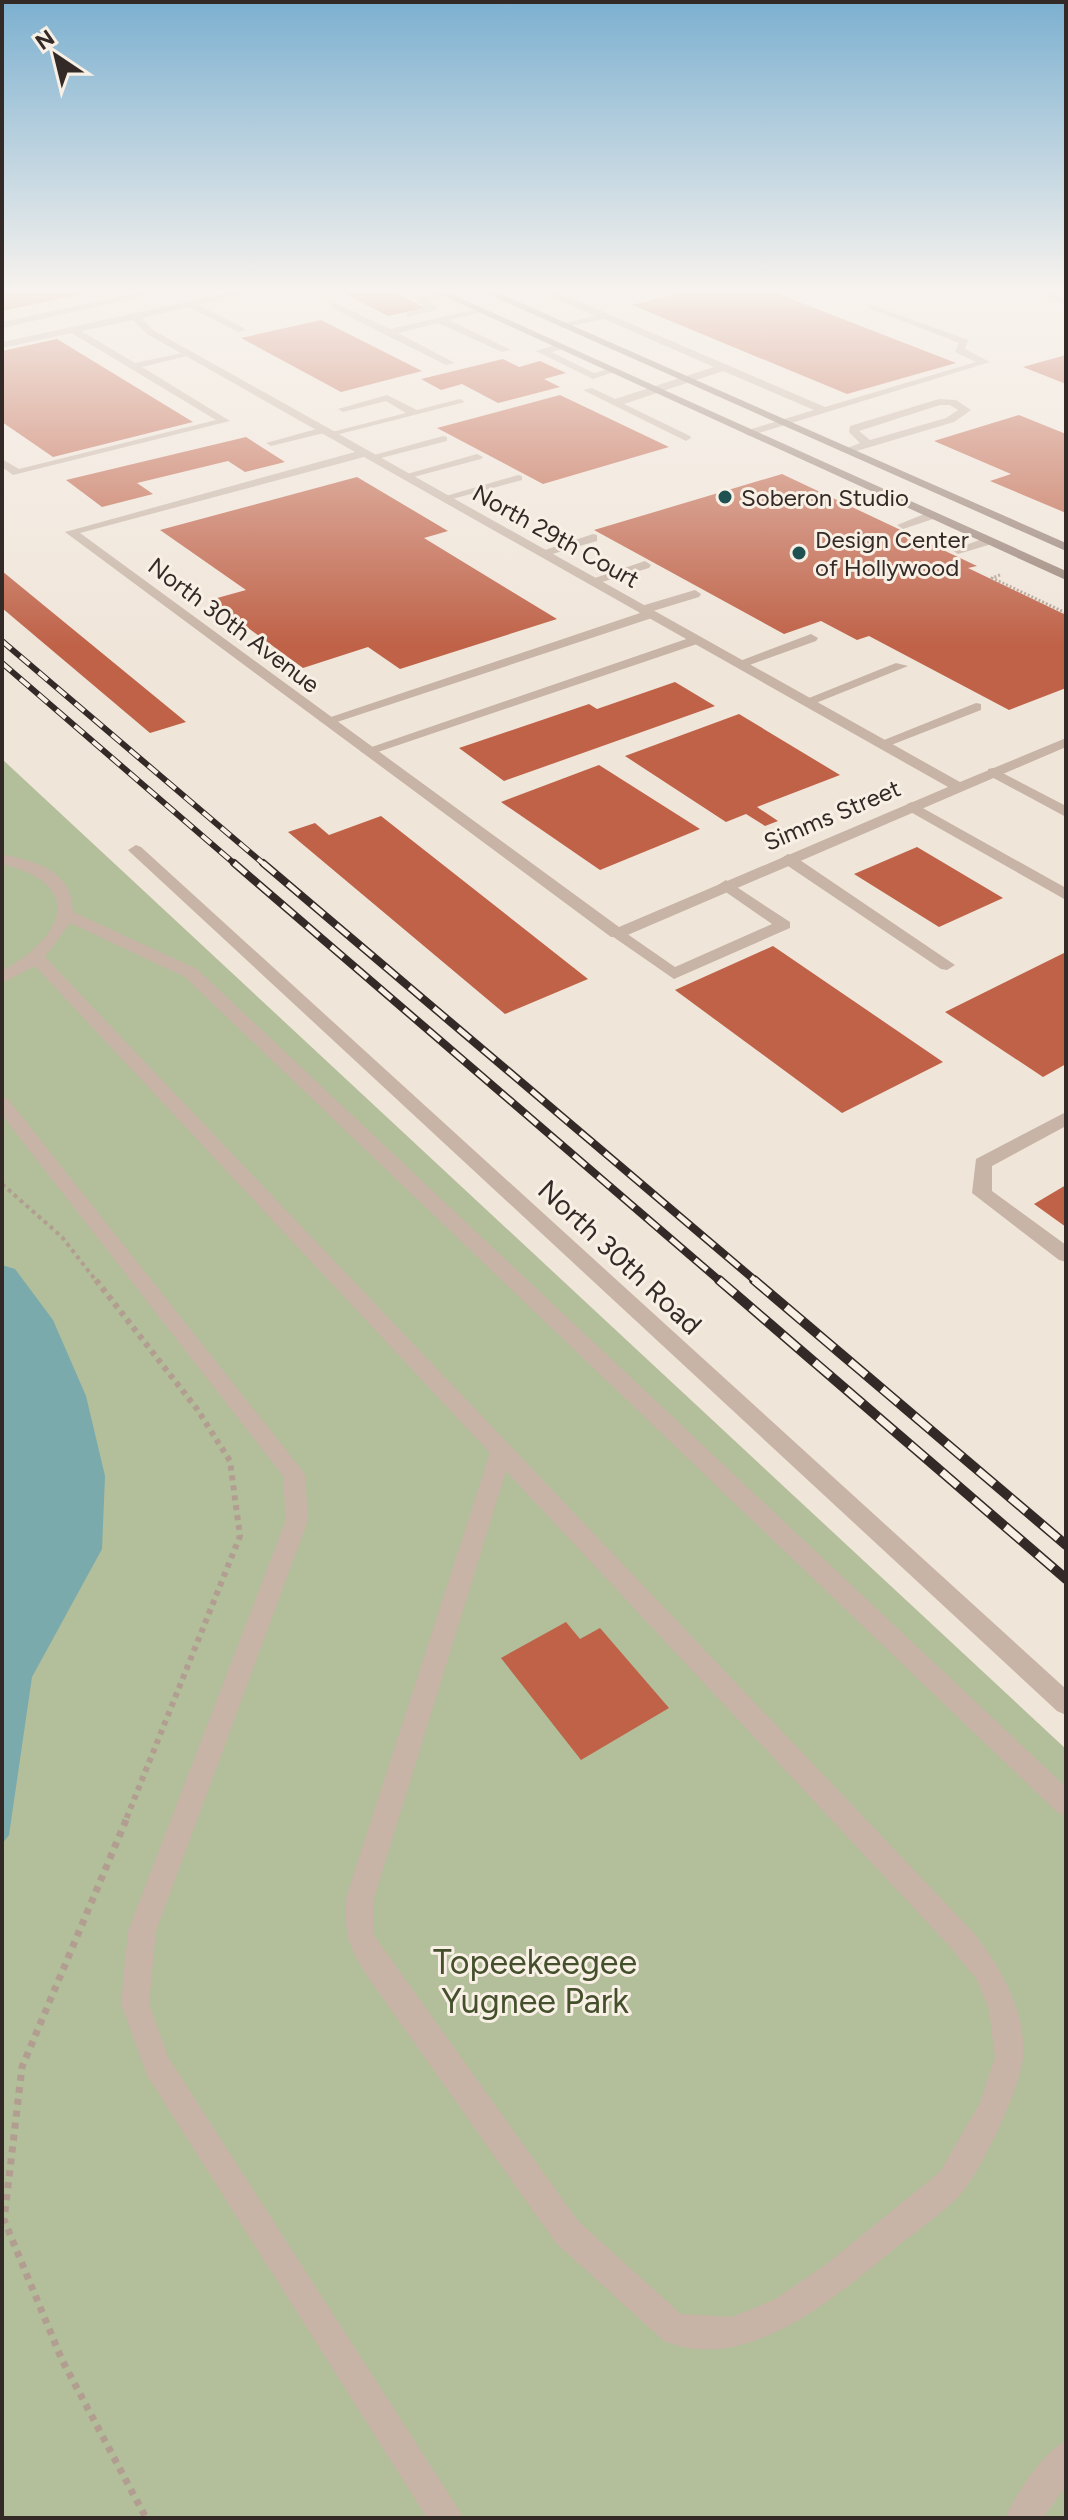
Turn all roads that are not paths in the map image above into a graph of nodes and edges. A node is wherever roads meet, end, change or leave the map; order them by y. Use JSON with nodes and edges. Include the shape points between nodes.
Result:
{"nodes":[{"id":1,"x":206,"y":410,"type":"edge"},
{"id":2,"x":288,"y":410,"type":"edge"},
{"id":3,"x":409,"y":410,"type":"edge"},
{"id":4,"x":429,"y":410,"type":"edge"},
{"id":5,"x":628,"y":410,"type":"edge"},
{"id":6,"x":698,"y":410,"type":"edge"},
{"id":7,"x":753,"y":410,"type":"edge"},
{"id":8,"x":823,"y":410,"type":"edge"},
{"id":9,"x":831,"y":410,"type":"edge"},
{"id":10,"x":914,"y":410,"type":"edge"},
{"id":11,"x":965,"y":410,"type":"edge"},
{"id":12,"x":826,"y":411,"type":"junction"},
{"id":13,"x":415,"y":413,"type":"junction"},
{"id":14,"x":783,"y":423,"type":"junction"},
{"id":15,"x":328,"y":432,"type":"junction"},
{"id":16,"x":749,"y":433,"type":"junction"},
{"id":17,"x":686,"y":438,"type":"dead end"},
{"id":18,"x":443,"y":439,"type":"dead end"},
{"id":19,"x":271,"y":443,"type":"dead end"},
{"id":20,"x":868,"y":444,"type":"junction"},
{"id":21,"x":846,"y":451,"type":"junction"},
{"id":22,"x":369,"y":455,"type":"junction"},
{"id":23,"x":477,"y":457,"type":"dead end"},
{"id":24,"x":2,"y":462,"type":"edge"},
{"id":25,"x":406,"y":476,"type":"junction"},
{"id":26,"x":518,"y":478,"type":"dead end"},
{"id":27,"x":445,"y":498,"type":"junction"},
{"id":28,"x":932,"y":515,"type":"junction"},
{"id":29,"x":903,"y":525,"type":"dead end"},
{"id":30,"x":593,"y":538,"type":"dead end"},
{"id":31,"x":988,"y":541,"type":"junction"},
{"id":32,"x":1066,"y":547,"type":"edge"},
{"id":33,"x":958,"y":550,"type":"dead end"},
{"id":34,"x":542,"y":553,"type":"junction"},
{"id":35,"x":645,"y":565,"type":"dead end"},
{"id":36,"x":1066,"y":576,"type":"edge"},
{"id":37,"x":592,"y":581,"type":"junction"},
{"id":38,"x":695,"y":594,"type":"dead end"},
{"id":39,"x":647,"y":612,"type":"junction"},
{"id":40,"x":811,"y":638,"type":"dead end"},
{"id":41,"x":695,"y":640,"type":"junction"},
{"id":42,"x":739,"y":664,"type":"junction"},
{"id":43,"x":901,"y":666,"type":"dead end"},
{"id":44,"x":806,"y":702,"type":"junction"},
{"id":45,"x":976,"y":707,"type":"dead end"},
{"id":46,"x":326,"y":721,"type":"junction"},
{"id":47,"x":1065,"y":743,"type":"edge"},
{"id":48,"x":881,"y":744,"type":"junction"},
{"id":49,"x":367,"y":751,"type":"junction"},
{"id":50,"x":993,"y":772,"type":"junction"},
{"id":51,"x":958,"y":787,"type":"junction"},
{"id":52,"x":912,"y":807,"type":"junction"},
{"id":53,"x":1066,"y":812,"type":"edge"},
{"id":54,"x":136,"y":850,"type":"dead end"},
{"id":55,"x":2,"y":859,"type":"edge"},
{"id":56,"x":788,"y":859,"type":"junction"},
{"id":57,"x":726,"y":885,"type":"junction"},
{"id":58,"x":1066,"y":895,"type":"edge"},
{"id":59,"x":68,"y":916,"type":"junction"},
{"id":60,"x":617,"y":934,"type":"junction"},
{"id":61,"x":35,"y":956,"type":"junction"},
{"id":62,"x":947,"y":965,"type":"dead end"},
{"id":63,"x":2,"y":978,"type":"edge"},
{"id":64,"x":2,"y":1103,"type":"edge"},
{"id":65,"x":1066,"y":1118,"type":"edge"},
{"id":66,"x":1066,"y":1255,"type":"edge"},
{"id":67,"x":501,"y":1452,"type":"junction"},
{"id":68,"x":1066,"y":1704,"type":"edge"},
{"id":69,"x":1066,"y":1804,"type":"edge"},
{"id":70,"x":1066,"y":2458,"type":"edge"},
{"id":71,"x":447,"y":2518,"type":"edge"},
{"id":72,"x":1022,"y":2518,"type":"edge"}],
"edges":[{"from":1,"to":24,"type":"street","via":[[225,421],[17,473]]},
{"from":2,"to":15,"type":"street","name":"North 29th Court"},
{"from":3,"to":13,"type":"street"},
{"from":4,"to":13,"type":"street"},
{"from":5,"to":17,"type":"street"},
{"from":6,"to":16,"type":"street"},
{"from":7,"to":14,"type":"street"},
{"from":8,"to":12,"type":"street"},
{"from":9,"to":12,"type":"street"},
{"from":10,"to":20,"type":"street","via":[[854,428]]},
{"from":11,"to":20,"type":"street","via":[[950,420]]},
{"from":12,"to":14,"type":"street"},
{"from":13,"to":15,"type":"street"},
{"from":14,"to":16,"type":"street"},
{"from":14,"to":21,"type":"street"},
{"from":15,"to":19,"type":"street"},
{"from":15,"to":22,"type":"street","name":"North 29th Court"},
{"from":16,"to":28,"type":"street"},
{"from":18,"to":22,"type":"street"},
{"from":20,"to":21,"type":"street"},
{"from":21,"to":32,"type":"street"},
{"from":22,"to":25,"type":"street","name":"North 29th Court"},
{"from":22,"to":46,"type":"street","name":"North 30th Avenue","via":[[71,532]]},
{"from":23,"to":25,"type":"street"},
{"from":25,"to":27,"type":"street","name":"North 29th Court"},
{"from":26,"to":27,"type":"street"},
{"from":27,"to":34,"type":"street","name":"North 29th Court"},
{"from":28,"to":29,"type":"street"},
{"from":28,"to":31,"type":"street"},
{"from":30,"to":34,"type":"street"},
{"from":31,"to":33,"type":"street"},
{"from":31,"to":36,"type":"street"},
{"from":34,"to":37,"type":"street","name":"North 29th Court"},
{"from":35,"to":37,"type":"street"},
{"from":37,"to":39,"type":"street","name":"North 29th Court"},
{"from":38,"to":39,"type":"street"},
{"from":39,"to":41,"type":"street","name":"North 29th Court"},
{"from":39,"to":46,"type":"street"},
{"from":40,"to":42,"type":"street"},
{"from":41,"to":42,"type":"street","name":"North 29th Court"},
{"from":41,"to":49,"type":"street"},
{"from":42,"to":44,"type":"street","name":"North 29th Court"},
{"from":43,"to":44,"type":"street"},
{"from":44,"to":48,"type":"street","name":"North 29th Court"},
{"from":45,"to":48,"type":"street"},
{"from":46,"to":49,"type":"street","name":"North 30th Avenue"},
{"from":47,"to":50,"type":"street","name":"Simms Street"},
{"from":48,"to":51,"type":"street","name":"North 29th Court"},
{"from":49,"to":60,"type":"street","name":"North 30th Avenue"},
{"from":50,"to":51,"type":"street","name":"Simms Street"},
{"from":50,"to":53,"type":"street"},
{"from":51,"to":52,"type":"street","name":"Simms Street"},
{"from":52,"to":56,"type":"street","name":"Simms Street"},
{"from":52,"to":58,"type":"street"},
{"from":54,"to":68,"type":"street","name":"North 30th Road"},
{"from":55,"to":59,"type":"street","via":[[45,873],[62,890]]},
{"from":56,"to":57,"type":"street","name":"Simms Street"},
{"from":56,"to":62,"type":"street"},
{"from":57,"to":60,"type":"street","name":"Simms Street"},
{"from":57,"to":60,"type":"street","name":"North 30th Avenue","via":[[784,925],[674,974]]},
{"from":59,"to":61,"type":"street","via":[[55,941]]},
{"from":59,"to":69,"type":"street","via":[[191,973]]},
{"from":61,"to":63,"type":"street"},
{"from":61,"to":67,"type":"street"},
{"from":64,"to":71,"type":"street","via":[[294,1474],[297,1520],[142,1931],[135,2004],[157,2065]]},
{"from":65,"to":66,"type":"street","via":[[983,1163],[982,1193]]},
{"from":67,"to":67,"type":"street","via":[[962,1940],[987,1971],[1003,2010],[1009,2057],[993,2109],[951,2183],[785,2311],[732,2333],[675,2330],[567,2232],[359,1936],[360,1898]]},
{"from":70,"to":72,"type":"street"}]}
